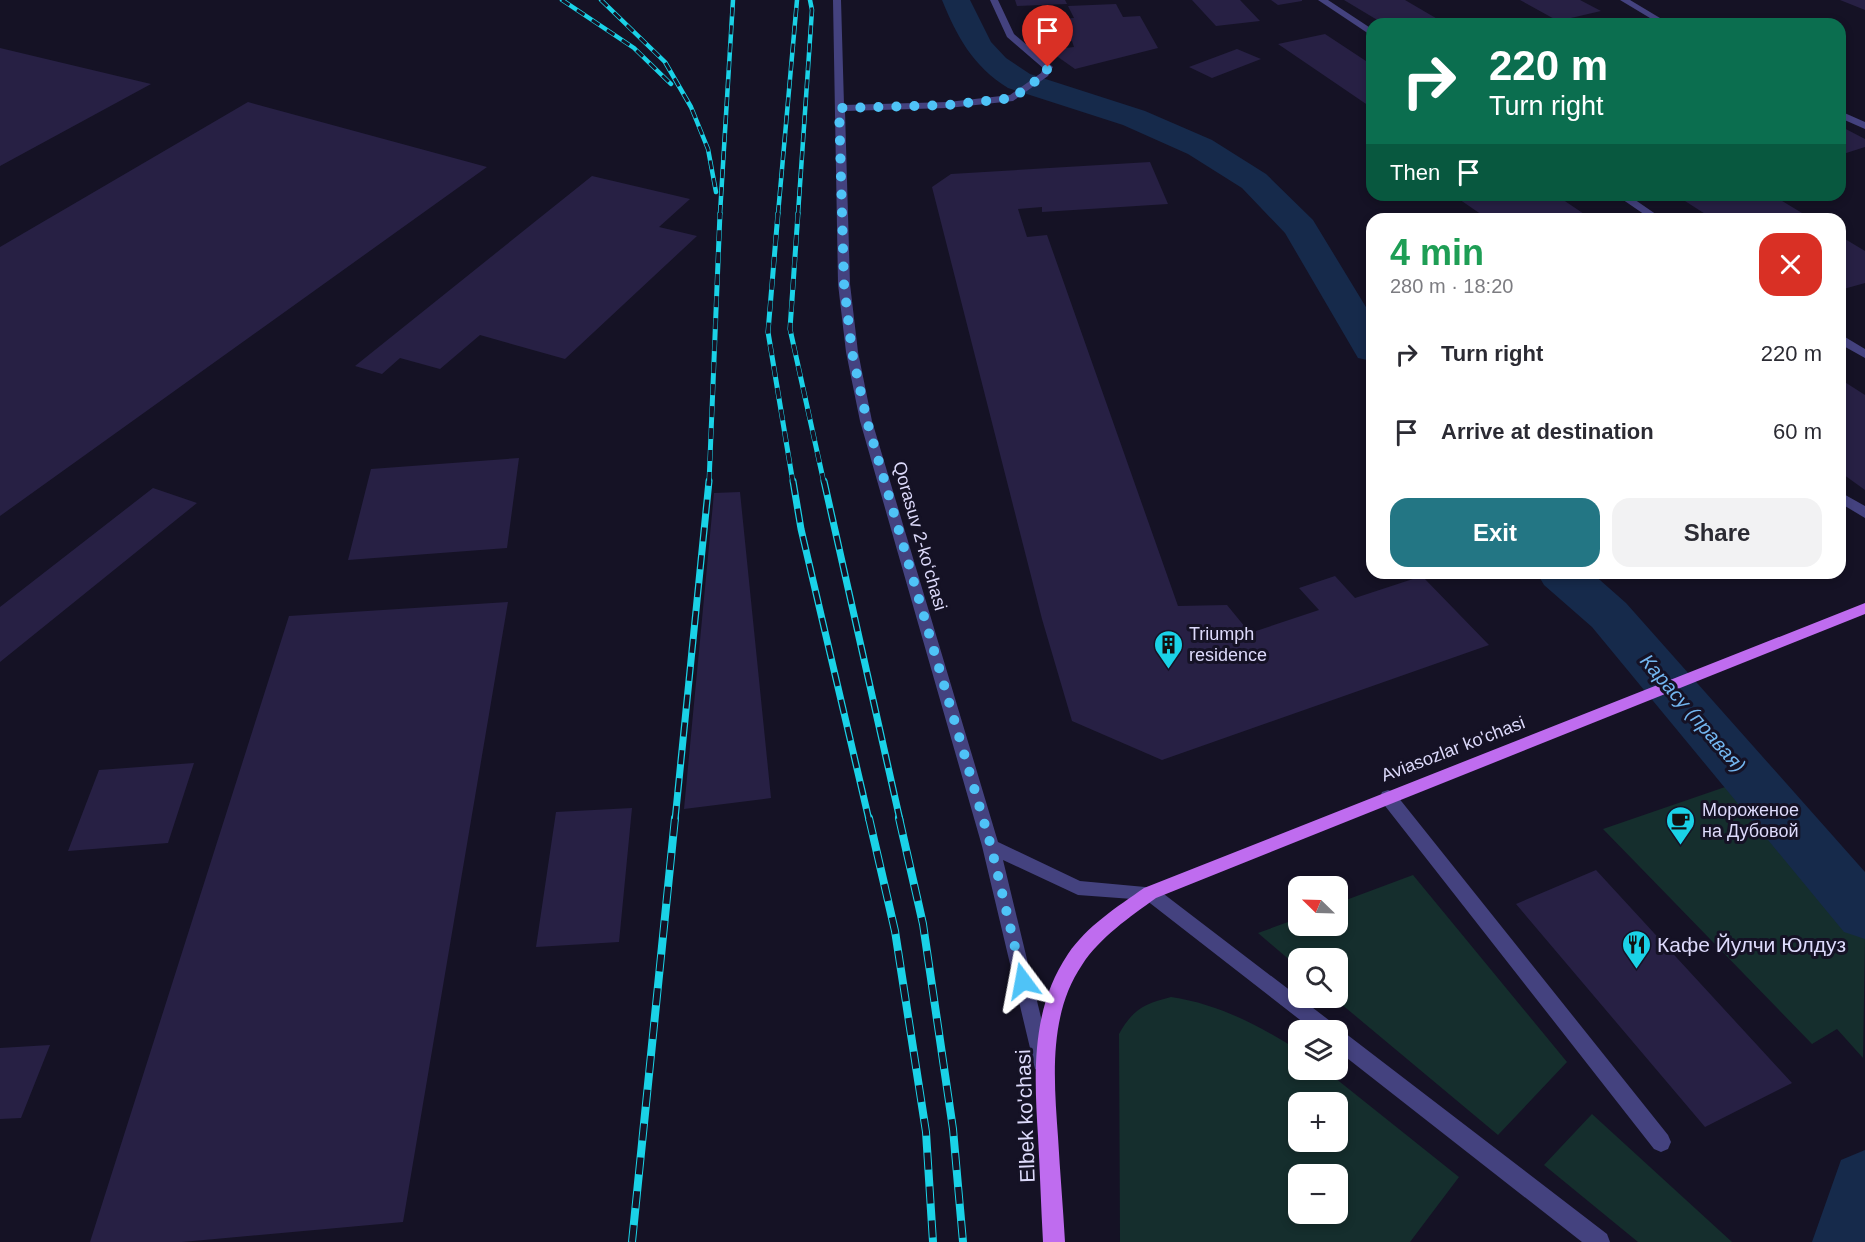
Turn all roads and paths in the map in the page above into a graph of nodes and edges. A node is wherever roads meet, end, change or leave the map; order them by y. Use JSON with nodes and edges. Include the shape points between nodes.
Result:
{"nodes":[{"id":1,"x":837,"y":0,"type":"edge"},
{"id":2,"x":994,"y":0,"type":"edge"},
{"id":3,"x":1322,"y":0,"type":"edge"},
{"id":4,"x":1624,"y":0,"type":"edge"},
{"id":5,"x":1656,"y":18,"type":"edge"},
{"id":6,"x":1366,"y":29,"type":"edge"},
{"id":7,"x":839,"y":108,"type":"junction"},
{"id":8,"x":1846,"y":117,"type":"edge"},
{"id":9,"x":1865,"y":126,"type":"edge"},
{"id":10,"x":1630,"y":201,"type":"edge"},
{"id":11,"x":1649,"y":213,"type":"edge"},
{"id":12,"x":1846,"y":342,"type":"edge"},
{"id":13,"x":1865,"y":354,"type":"edge"},
{"id":14,"x":1846,"y":500,"type":"edge"},
{"id":15,"x":1865,"y":513,"type":"edge"},
{"id":16,"x":1865,"y":608,"type":"edge"},
{"id":17,"x":1388,"y":797,"type":"junction"},
{"id":18,"x":991,"y":846,"type":"junction"},
{"id":19,"x":1150,"y":893,"type":"junction"},
{"id":20,"x":1075,"y":959,"type":"joint"},
{"id":21,"x":1314,"y":1020,"type":"edge"},
{"id":22,"x":1348,"y":1047,"type":"edge"},
{"id":23,"x":1044,"y":1070,"type":"junction"},
{"id":24,"x":1661,"y":1142,"type":"dead end"},
{"id":25,"x":1054,"y":1242,"type":"edge"},
{"id":26,"x":1599,"y":1242,"type":"edge"}],
"edges":[{"from":1,"to":7,"type":"street","name":"Qorasuv 2-koʻchasi"},
{"from":2,"to":7,"type":"street","via":[[1010,35],[1048,67],[1045,74],[1013,98],[948,105]]},
{"from":3,"to":6,"type":"street"},
{"from":4,"to":5,"type":"street"},
{"from":7,"to":18,"type":"street","name":"Qorasuv 2-koʻchasi","via":[[844,284],[859,387]]},
{"from":8,"to":9,"type":"street"},
{"from":10,"to":11,"type":"street"},
{"from":12,"to":13,"type":"street"},
{"from":14,"to":15,"type":"street"},
{"from":16,"to":17,"type":"main road","name":"Aviasozlar ko'chasi"},
{"from":17,"to":19,"type":"main road","name":"Aviasozlar ko'chasi"},
{"from":17,"to":24,"type":"street"},
{"from":18,"to":19,"type":"street","via":[[1078,888]]},
{"from":18,"to":23,"type":"street","name":"Qorasuv 2-koʻchasi"},
{"from":19,"to":20,"type":"main road","name":"Aviasozlar ko'chasi","via":[[1098,933]]},
{"from":19,"to":21,"type":"street"},
{"from":20,"to":23,"type":"main road","name":"Elbek ko'chasi","via":[[1061,983],[1052,1011]]},
{"from":22,"to":26,"type":"street"},
{"from":23,"to":25,"type":"main road","name":"Elbek ko'chasi"}]}
